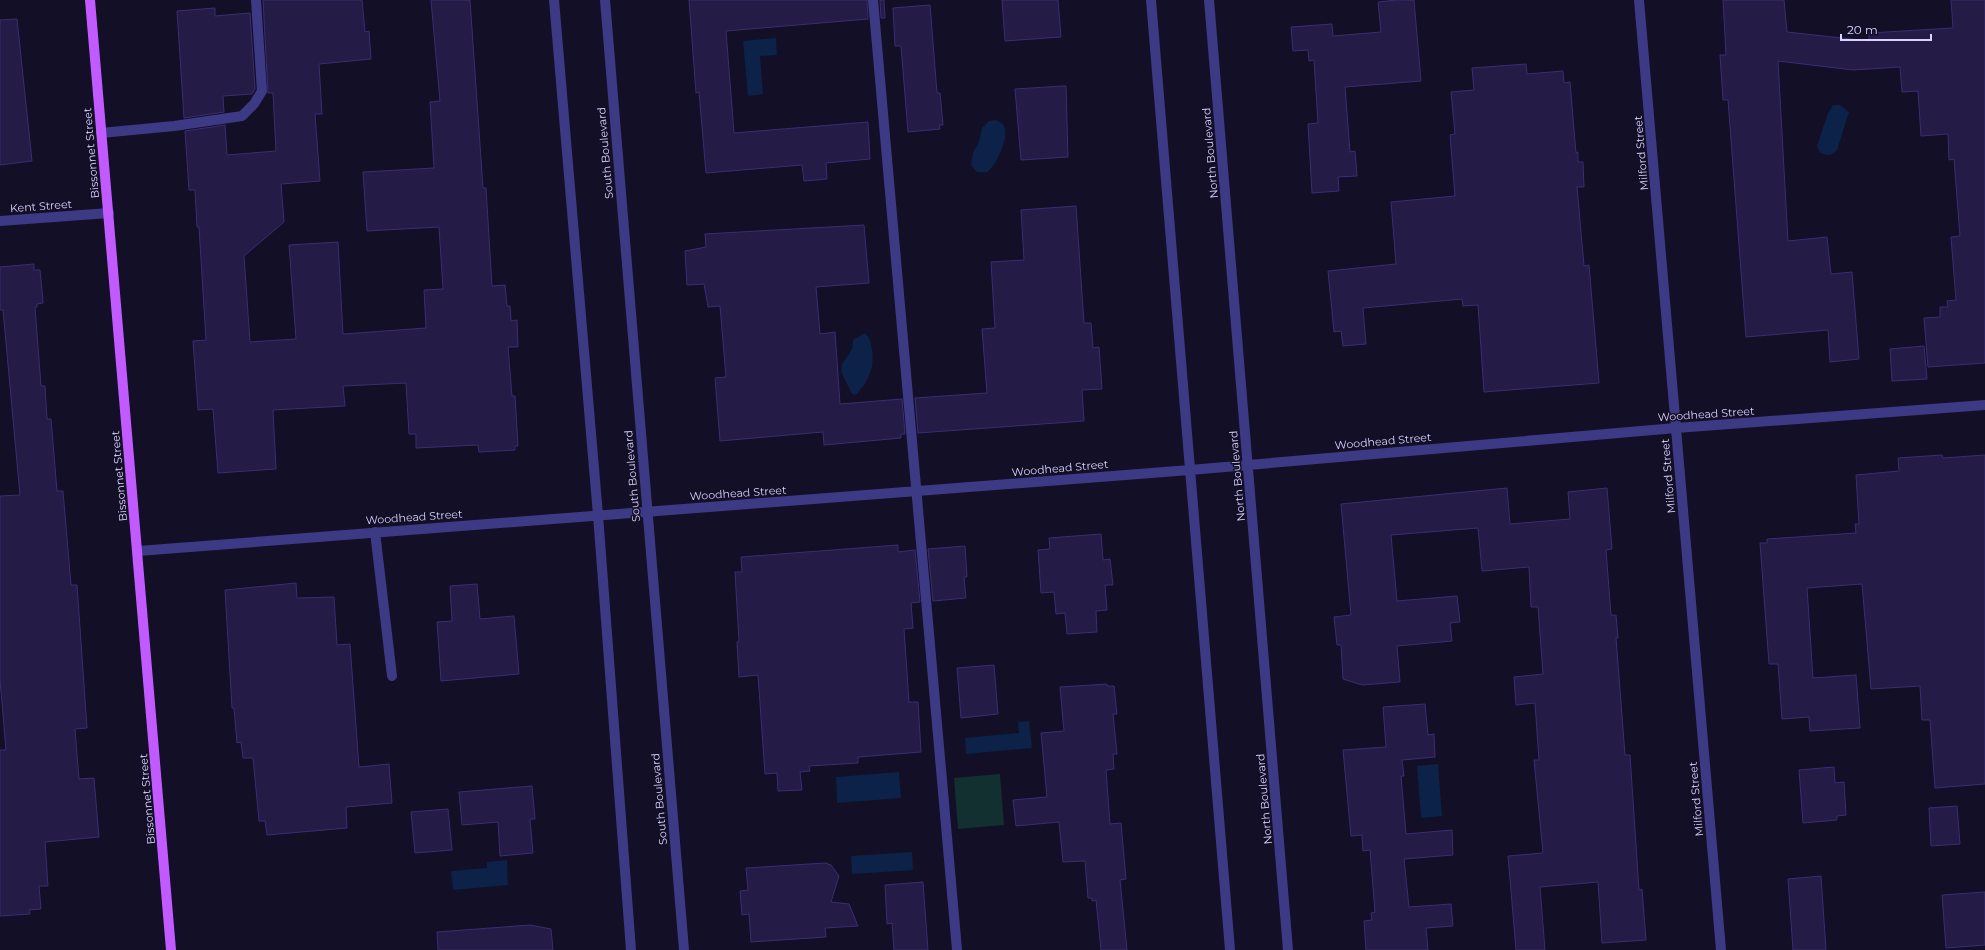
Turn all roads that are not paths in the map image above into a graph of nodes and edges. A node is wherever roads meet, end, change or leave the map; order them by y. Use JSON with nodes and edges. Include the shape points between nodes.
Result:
{"nodes":[{"id":1,"x":90,"y":0,"type":"edge"},
{"id":2,"x":256,"y":0,"type":"edge"},
{"id":3,"x":554,"y":0,"type":"edge"},
{"id":4,"x":605,"y":0,"type":"edge"},
{"id":5,"x":873,"y":0,"type":"edge"},
{"id":6,"x":1151,"y":0,"type":"edge"},
{"id":7,"x":1209,"y":0,"type":"edge"},
{"id":8,"x":1639,"y":0,"type":"edge"},
{"id":9,"x":102,"y":133,"type":"junction"},
{"id":10,"x":108,"y":212,"type":"junction"},
{"id":11,"x":0,"y":221,"type":"edge"},
{"id":12,"x":1985,"y":405,"type":"edge"},
{"id":13,"x":1676,"y":428,"type":"junction"},
{"id":14,"x":1248,"y":465,"type":"junction"},
{"id":15,"x":1190,"y":470,"type":"junction"},
{"id":16,"x":916,"y":491,"type":"junction"},
{"id":17,"x":647,"y":511,"type":"junction"},
{"id":18,"x":598,"y":515,"type":"junction"},
{"id":19,"x":375,"y":532,"type":"junction"},
{"id":20,"x":138,"y":551,"type":"junction"},
{"id":21,"x":392,"y":676,"type":"dead end"},
{"id":22,"x":172,"y":950,"type":"edge"},
{"id":23,"x":631,"y":950,"type":"edge"},
{"id":24,"x":684,"y":950,"type":"edge"},
{"id":25,"x":957,"y":950,"type":"edge"},
{"id":26,"x":1230,"y":950,"type":"edge"},
{"id":27,"x":1288,"y":950,"type":"edge"},
{"id":28,"x":1721,"y":950,"type":"edge"}],
"edges":[{"from":1,"to":9,"type":"main road","name":"Bissonnet Street"},
{"from":2,"to":9,"type":"street","via":[[262,91],[242,116]]},
{"from":3,"to":18,"type":"street"},
{"from":4,"to":17,"type":"street","name":"South Boulevard"},
{"from":5,"to":16,"type":"street"},
{"from":6,"to":15,"type":"street"},
{"from":7,"to":14,"type":"street","name":"North Boulevard"},
{"from":8,"to":13,"type":"street","name":"Milford Street"},
{"from":9,"to":10,"type":"main road","name":"Bissonnet Street"},
{"from":10,"to":11,"type":"street","name":"Kent Street"},
{"from":10,"to":20,"type":"main road","name":"Bissonnet Street"},
{"from":12,"to":13,"type":"street","name":"Woodhead Street"},
{"from":13,"to":14,"type":"street","name":"Woodhead Street"},
{"from":13,"to":28,"type":"street","name":"Milford Street"},
{"from":14,"to":15,"type":"street","name":"Woodhead Street"},
{"from":14,"to":27,"type":"street","name":"North Boulevard"},
{"from":15,"to":16,"type":"street","name":"Woodhead Street"},
{"from":15,"to":26,"type":"street"},
{"from":16,"to":17,"type":"street","name":"Woodhead Street"},
{"from":16,"to":25,"type":"street"},
{"from":17,"to":18,"type":"street","name":"Woodhead Street"},
{"from":17,"to":24,"type":"street","name":"South Boulevard"},
{"from":18,"to":19,"type":"street","name":"Woodhead Street"},
{"from":18,"to":23,"type":"street"},
{"from":19,"to":20,"type":"street","name":"Woodhead Street"},
{"from":19,"to":21,"type":"street"},
{"from":20,"to":22,"type":"main road","name":"Bissonnet Street"}]}
